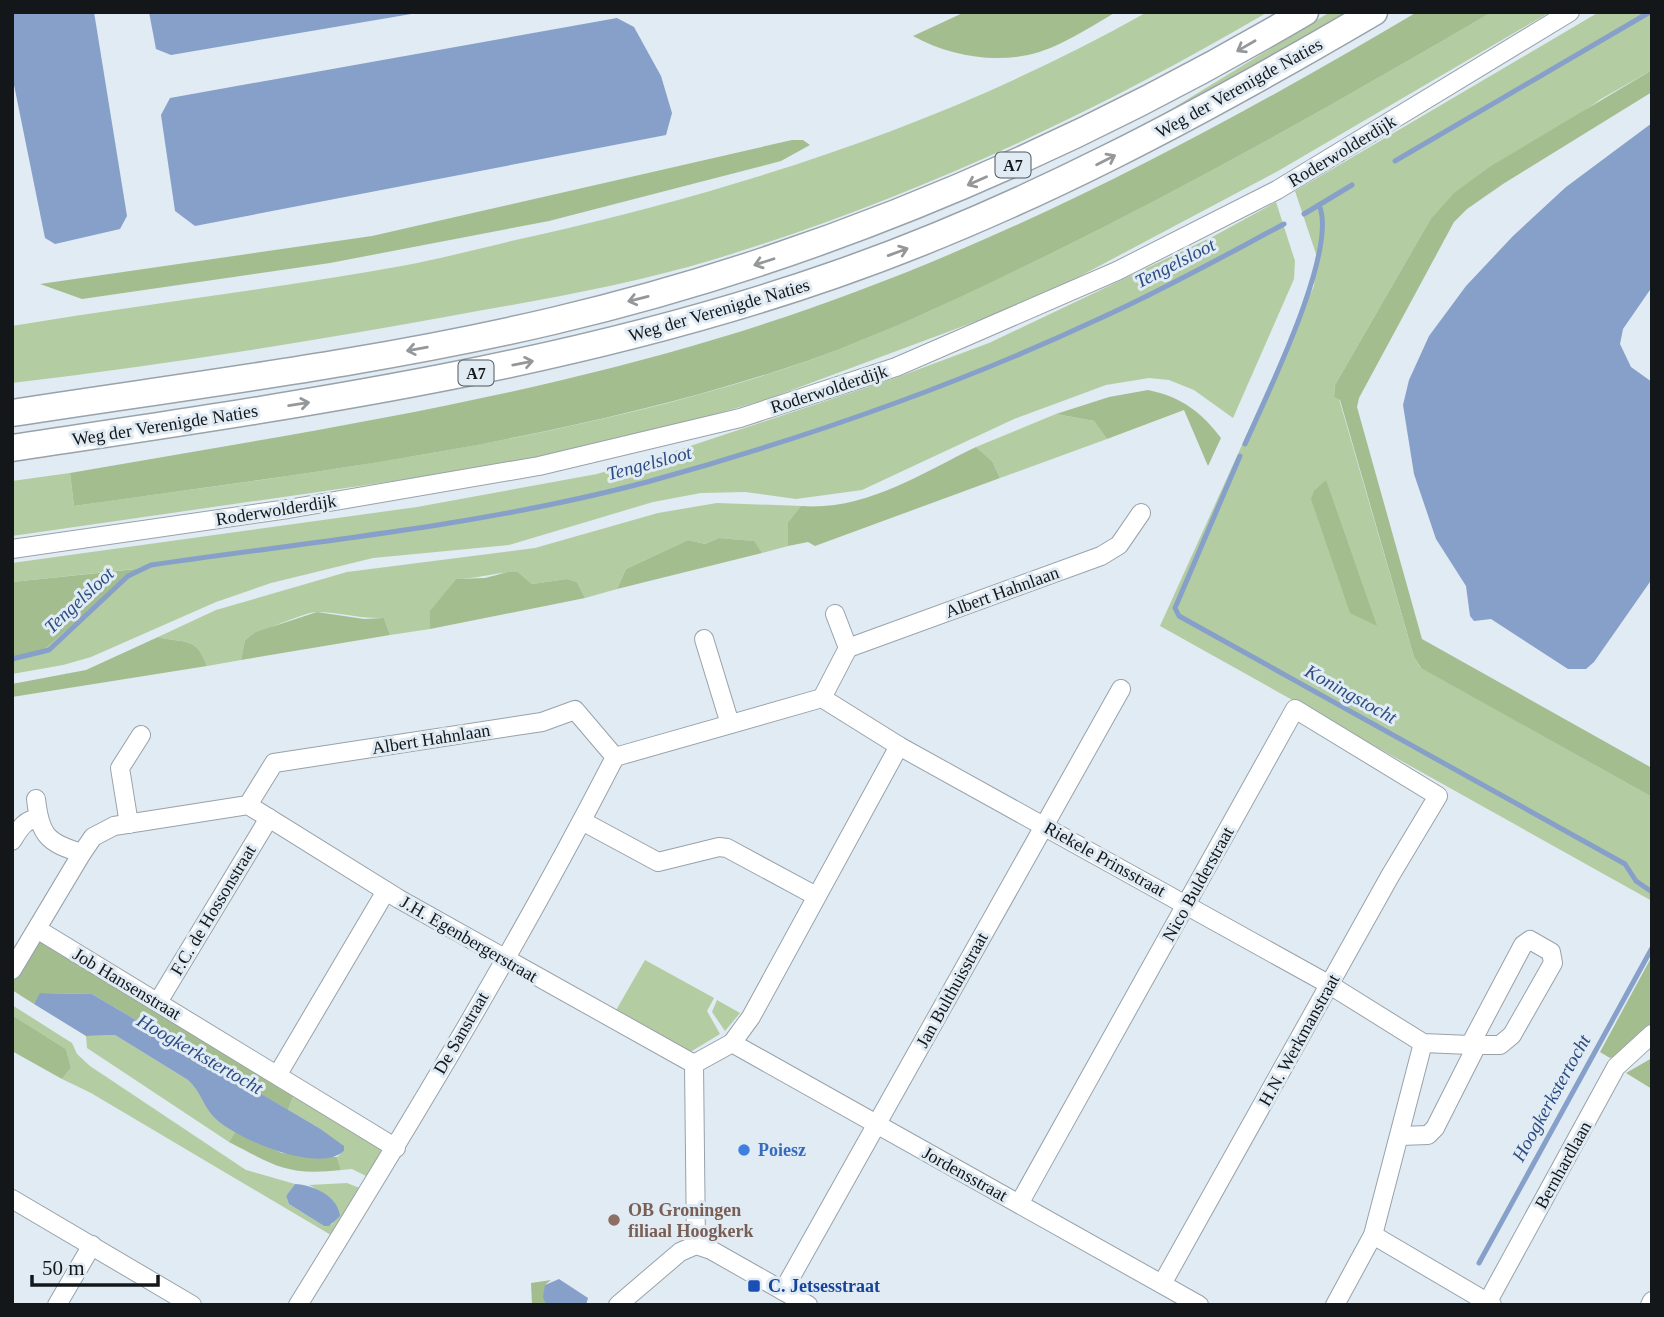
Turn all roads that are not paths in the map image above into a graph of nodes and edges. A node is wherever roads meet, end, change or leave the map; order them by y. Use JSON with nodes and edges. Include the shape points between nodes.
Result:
{"nodes":[{"id":1,"x":1305,"y":12,"type":"edge"},
{"id":2,"x":1374,"y":12,"type":"edge"},
{"id":3,"x":1570,"y":12,"type":"edge"},
{"id":4,"x":177,"y":388,"type":"junction"},
{"id":5,"x":12,"y":401,"type":"edge"},
{"id":6,"x":12,"y":413,"type":"edge"},
{"id":7,"x":111,"y":433,"type":"junction"},
{"id":8,"x":12,"y":448,"type":"edge"},
{"id":9,"x":12,"y":457,"type":"edge"},
{"id":10,"x":1140,"y":513,"type":"dead end"},
{"id":11,"x":12,"y":549,"type":"edge"},
{"id":12,"x":835,"y":614,"type":"dead end"},
{"id":13,"x":704,"y":639,"type":"dead end"},
{"id":14,"x":848,"y":648,"type":"junction"},
{"id":15,"x":1121,"y":689,"type":"dead end"},
{"id":16,"x":822,"y":698,"type":"junction"},
{"id":17,"x":730,"y":724,"type":"junction"},
{"id":18,"x":141,"y":735,"type":"dead end"},
{"id":19,"x":899,"y":746,"type":"junction"},
{"id":20,"x":615,"y":757,"type":"junction"},
{"id":21,"x":1438,"y":796,"type":"joint"},
{"id":22,"x":36,"y":799,"type":"dead end"},
{"id":23,"x":248,"y":804,"type":"junction"},
{"id":24,"x":269,"y":818,"type":"junction"},
{"id":25,"x":38,"y":819,"type":"junction"},
{"id":26,"x":582,"y":821,"type":"junction"},
{"id":27,"x":129,"y":824,"type":"junction"},
{"id":28,"x":1044,"y":826,"type":"junction"},
{"id":29,"x":12,"y":841,"type":"edge"},
{"id":30,"x":82,"y":853,"type":"junction"},
{"id":31,"x":386,"y":891,"type":"junction"},
{"id":32,"x":816,"y":896,"type":"junction"},
{"id":33,"x":1187,"y":905,"type":"junction"},
{"id":34,"x":37,"y":929,"type":"junction"},
{"id":35,"x":503,"y":959,"type":"junction"},
{"id":36,"x":12,"y":970,"type":"edge"},
{"id":37,"x":1330,"y":985,"type":"junction"},
{"id":38,"x":158,"y":1002,"type":"junction"},
{"id":39,"x":1652,"y":1034,"type":"edge"},
{"id":40,"x":1423,"y":1042,"type":"junction"},
{"id":41,"x":732,"y":1044,"type":"junction"},
{"id":42,"x":1474,"y":1045,"type":"junction"},
{"id":43,"x":694,"y":1064,"type":"junction"},
{"id":44,"x":278,"y":1074,"type":"junction"},
{"id":45,"x":876,"y":1125,"type":"junction"},
{"id":46,"x":1401,"y":1136,"type":"junction"},
{"id":47,"x":396,"y":1148,"type":"junction"},
{"id":48,"x":12,"y":1199,"type":"edge"},
{"id":49,"x":1019,"y":1204,"type":"junction"},
{"id":50,"x":1373,"y":1235,"type":"junction"},
{"id":51,"x":92,"y":1245,"type":"junction"},
{"id":52,"x":695,"y":1245,"type":"junction"},
{"id":53,"x":1162,"y":1284,"type":"junction"},
{"id":54,"x":783,"y":1291,"type":"junction"},
{"id":55,"x":1488,"y":1304,"type":"edge"},
{"id":56,"x":57,"y":1305,"type":"edge"},
{"id":57,"x":192,"y":1305,"type":"edge"},
{"id":58,"x":298,"y":1305,"type":"edge"},
{"id":59,"x":618,"y":1305,"type":"edge"},
{"id":60,"x":808,"y":1305,"type":"edge"},
{"id":61,"x":1199,"y":1305,"type":"edge"},
{"id":62,"x":1335,"y":1305,"type":"edge"}],
"edges":[{"from":1,"to":4,"type":"highway","name":"Weg der Verenigde Naties","number":"A7","one_way":true,"via":[[1198,73],[1020,162],[878,222],[767,261],[652,296],[477,338]]},
{"from":7,"to":2,"type":"highway","name":"Weg der Verenigde Naties","number":"A7","one_way":true,"via":[[386,390],[534,361],[677,324],[834,275],[911,247],[1078,174],[1187,120]]},
{"from":3,"to":11,"type":"street","name":"Roderwolderdijk","via":[[1277,190],[1117,271],[871,376],[740,418],[538,466],[288,509]]},
{"from":4,"to":5,"type":"highway","number":"A7"},
{"from":4,"to":6,"type":"highway","name":"Weg der Verenigde Naties","number":"A7"},
{"from":7,"to":8,"type":"highway","name":"Weg der Verenigde Naties","number":"A7"},
{"from":7,"to":9,"type":"highway","number":"A7"},
{"from":10,"to":14,"type":"street","name":"Albert Hahnlaan","via":[[1119,545],[1101,556]]},
{"from":12,"to":14,"type":"street"},
{"from":13,"to":17,"type":"street"},
{"from":14,"to":16,"type":"street"},
{"from":15,"to":28,"type":"street","name":"Jan Bulthuisstraat"},
{"from":16,"to":17,"type":"street"},
{"from":16,"to":19,"type":"street","name":"Riekele Prinsstraat"},
{"from":17,"to":20,"type":"street"},
{"from":18,"to":27,"type":"street","via":[[120,768]]},
{"from":19,"to":28,"type":"street","name":"Riekele Prinsstraat"},
{"from":19,"to":32,"type":"street"},
{"from":20,"to":23,"type":"street","name":"Albert Hahnlaan","via":[[575,710],[542,722],[274,763]]},
{"from":20,"to":26,"type":"street","name":"De Sanstraat"},
{"from":21,"to":33,"type":"street","name":"Nico Bulderstraat","via":[[1295,709]]},
{"from":21,"to":37,"type":"street","name":"H.N. Werkmanstraat"},
{"from":22,"to":25,"type":"street"},
{"from":23,"to":24,"type":"street","name":"J.H. Egenbergerstraat"},
{"from":23,"to":27,"type":"street"},
{"from":24,"to":31,"type":"street","name":"J.H. Egenbergerstraat"},
{"from":24,"to":38,"type":"street","name":"F.C. de Hossonstraat"},
{"from":25,"to":29,"type":"street","via":[[22,825]]},
{"from":25,"to":30,"type":"street","via":[[45,836]]},
{"from":26,"to":32,"type":"street","via":[[658,862],[727,848]]},
{"from":26,"to":35,"type":"street","name":"De Sanstraat"},
{"from":27,"to":30,"type":"street","via":[[103,830]]},
{"from":28,"to":33,"type":"street","name":"Riekele Prinsstraat"},
{"from":28,"to":45,"type":"street","name":"Jan Bulthuisstraat"},
{"from":30,"to":34,"type":"street"},
{"from":31,"to":35,"type":"street","name":"J.H. Egenbergerstraat"},
{"from":31,"to":44,"type":"street"},
{"from":32,"to":41,"type":"street"},
{"from":33,"to":37,"type":"street","name":"Riekele Prinsstraat"},
{"from":33,"to":49,"type":"street","name":"Nico Bulderstraat"},
{"from":34,"to":36,"type":"street"},
{"from":34,"to":38,"type":"street","name":"Job Hansenstraat"},
{"from":35,"to":43,"type":"street","name":"J.H. Egenbergerstraat"},
{"from":35,"to":47,"type":"street","name":"De Sanstraat"},
{"from":37,"to":40,"type":"street","name":"Riekele Prinsstraat"},
{"from":37,"to":53,"type":"street","name":"H.N. Werkmanstraat"},
{"from":38,"to":44,"type":"street","name":"Job Hansenstraat"},
{"from":39,"to":55,"type":"street","name":"Bernhardlaan","via":[[1616,1067]]},
{"from":40,"to":42,"type":"street"},
{"from":40,"to":46,"type":"street"},
{"from":41,"to":43,"type":"street"},
{"from":41,"to":45,"type":"street","name":"Jordensstraat"},
{"from":42,"to":42,"type":"street","via":[[1523,945],[1530,940],[1551,953],[1553,962],[1512,1035],[1500,1045]]},
{"from":42,"to":46,"type":"street","via":[[1435,1128],[1427,1135]]},
{"from":43,"to":52,"type":"street"},
{"from":44,"to":47,"type":"street","name":"Job Hansenstraat"},
{"from":45,"to":49,"type":"street","name":"Jordensstraat"},
{"from":45,"to":54,"type":"street","name":"Jan Bulthuisstraat"},
{"from":46,"to":50,"type":"street"},
{"from":47,"to":58,"type":"street","name":"De Sanstraat"},
{"from":48,"to":51,"type":"street"},
{"from":49,"to":53,"type":"street","name":"Jordensstraat"},
{"from":50,"to":55,"type":"street"},
{"from":50,"to":62,"type":"street"},
{"from":51,"to":56,"type":"street"},
{"from":51,"to":57,"type":"street"},
{"from":52,"to":54,"type":"street"},
{"from":52,"to":59,"type":"street","via":[[680,1252]]},
{"from":53,"to":61,"type":"street","name":"Jordensstraat"},
{"from":54,"to":60,"type":"street"}]}
